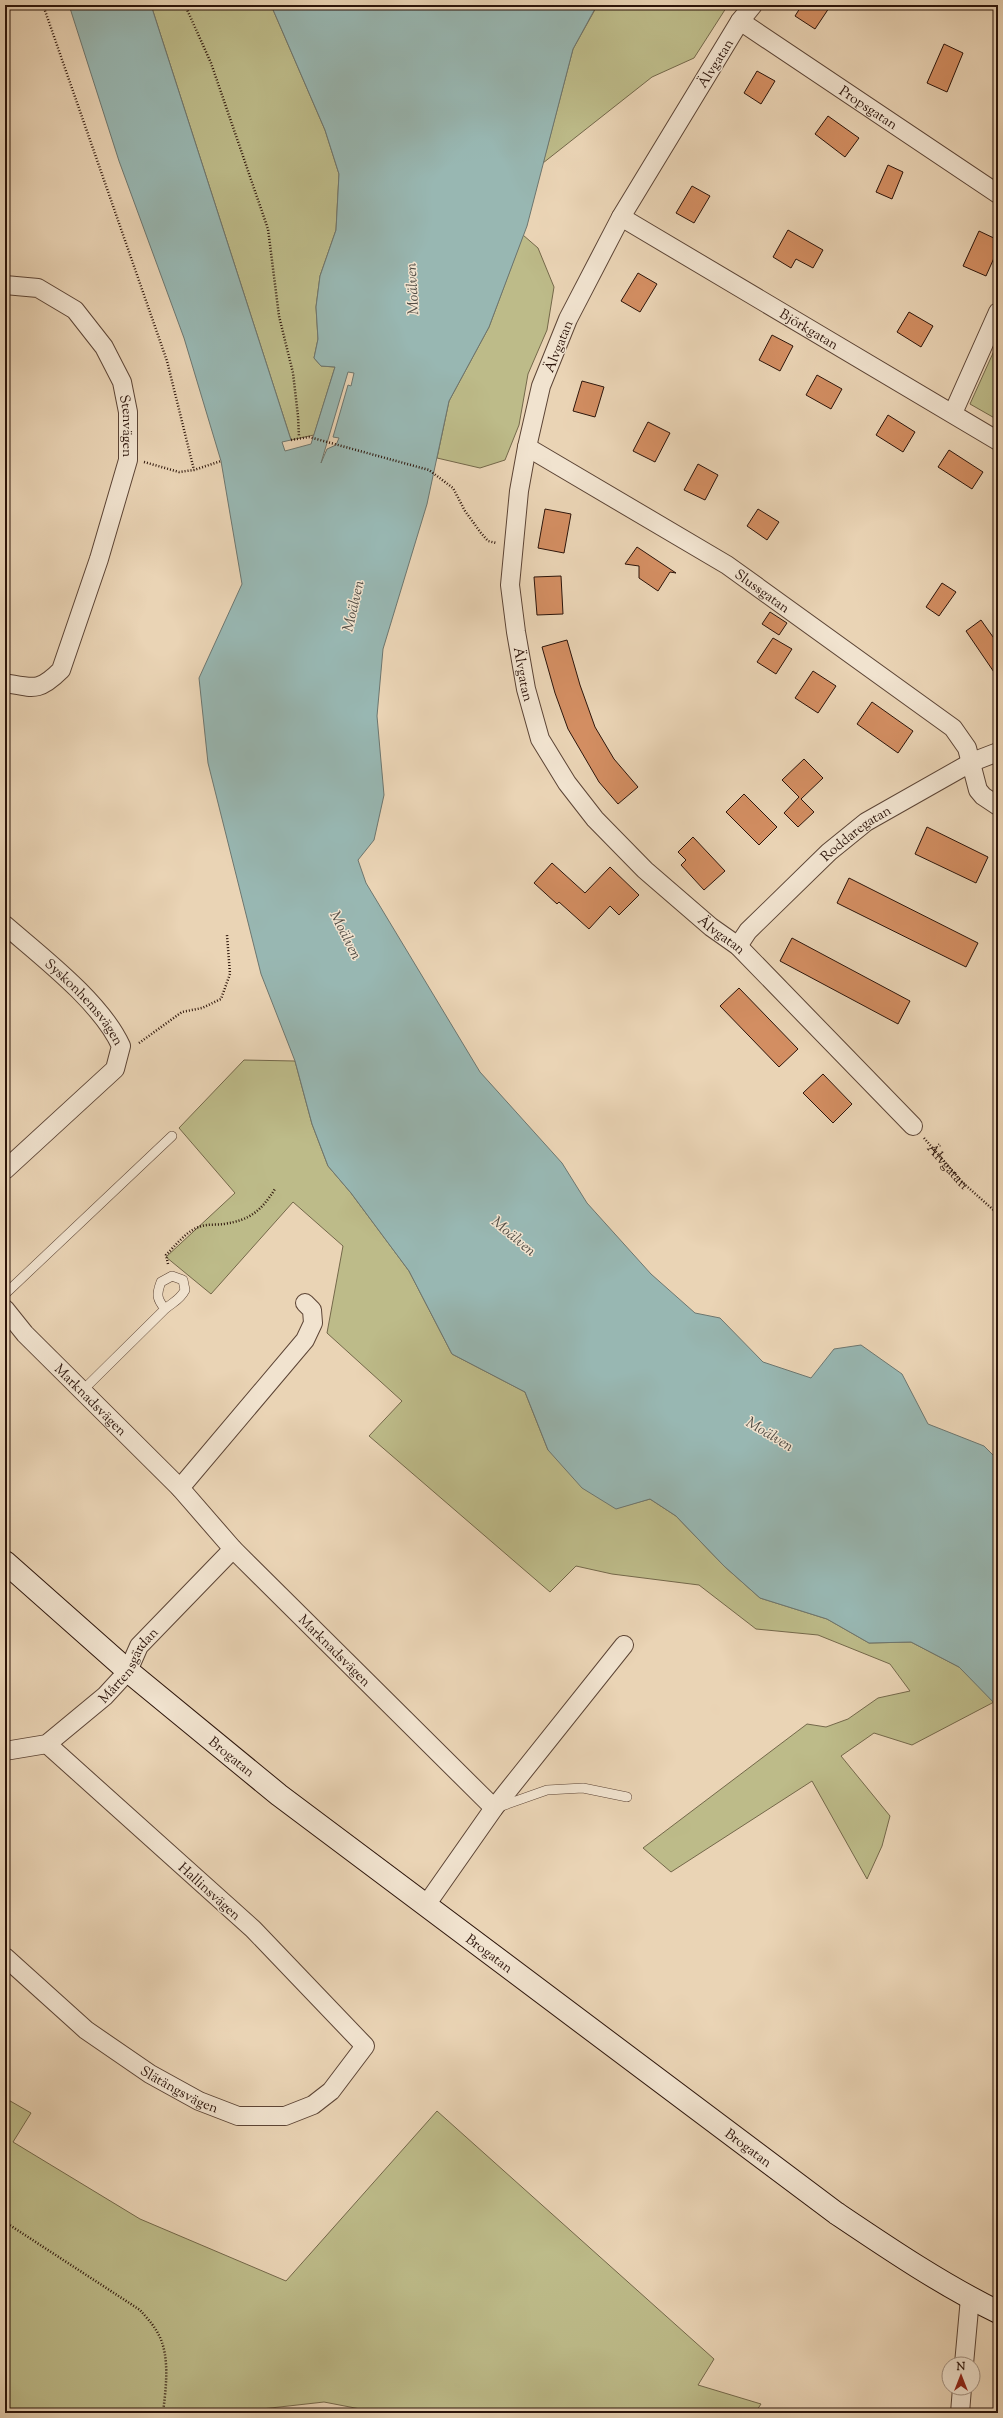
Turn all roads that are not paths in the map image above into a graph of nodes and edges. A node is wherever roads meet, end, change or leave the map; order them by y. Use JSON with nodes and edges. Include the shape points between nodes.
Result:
{"nodes":[{"id":1,"x":753,"y":5,"type":"edge"},
{"id":2,"x":740,"y":21,"type":"junction"},
{"id":3,"x":998,"y":194,"type":"edge"},
{"id":4,"x":621,"y":217,"type":"junction"},
{"id":5,"x":5,"y":285,"type":"edge"},
{"id":6,"x":998,"y":312,"type":"edge"},
{"id":7,"x":953,"y":413,"type":"junction"},
{"id":8,"x":998,"y":441,"type":"edge"},
{"id":9,"x":527,"y":447,"type":"junction"},
{"id":10,"x":5,"y":682,"type":"edge"},
{"id":11,"x":998,"y":752,"type":"edge"},
{"id":12,"x":972,"y":762,"type":"junction"},
{"id":13,"x":998,"y":806,"type":"edge"},
{"id":14,"x":5,"y":925,"type":"edge"},
{"id":15,"x":738,"y":946,"type":"junction"},
{"id":16,"x":913,"y":1126,"type":"road end"},
{"id":17,"x":172,"y":1136,"type":"dead end"},
{"id":18,"x":5,"y":1170,"type":"edge"},
{"id":19,"x":5,"y":1294,"type":"edge"},
{"id":20,"x":305,"y":1303,"type":"dead end"},
{"id":21,"x":5,"y":1309,"type":"edge"},
{"id":22,"x":165,"y":1309,"type":"junction"},
{"id":23,"x":82,"y":1391,"type":"junction"},
{"id":24,"x":180,"y":1488,"type":"junction"},
{"id":25,"x":233,"y":1549,"type":"junction"},
{"id":26,"x":5,"y":1562,"type":"edge"},
{"id":27,"x":624,"y":1645,"type":"dead end"},
{"id":28,"x":128,"y":1671,"type":"junction"},
{"id":29,"x":47,"y":1744,"type":"junction"},
{"id":30,"x":5,"y":1751,"type":"edge"},
{"id":31,"x":627,"y":1797,"type":"dead end"},
{"id":32,"x":494,"y":1808,"type":"junction"},
{"id":33,"x":426,"y":1905,"type":"junction"},
{"id":34,"x":5,"y":1957,"type":"edge"},
{"id":35,"x":365,"y":2046,"type":"joint"},
{"id":36,"x":970,"y":2298,"type":"junction"},
{"id":37,"x":998,"y":2312,"type":"edge"},
{"id":38,"x":965,"y":2356,"type":"edge"},
{"id":39,"x":961,"y":2396,"type":"edge"},
{"id":40,"x":960,"y":2413,"type":"edge"}],
"edges":[{"from":1,"to":2,"type":"street","name":"Älvgatan"},
{"from":2,"to":3,"type":"street","name":"Propsgatan"},
{"from":2,"to":4,"type":"street","name":"Älvgatan"},
{"from":4,"to":7,"type":"street","name":"Björkgatan"},
{"from":4,"to":9,"type":"street","name":"Älvgatan","via":[[568,319],[541,386]]},
{"from":5,"to":10,"type":"street","name":"Stenvägen","via":[[38,288],[75,310],[104,347],[122,382],[128,412],[128,460],[99,559],[61,670],[48,683],[34,688]]},
{"from":6,"to":7,"type":"street"},
{"from":7,"to":8,"type":"street","name":"Björkgatan"},
{"from":9,"to":12,"type":"street","name":"Slussgatan","via":[[733,570],[953,728],[967,748]]},
{"from":9,"to":15,"type":"street","name":"Älvgatan","via":[[519,491],[510,585],[526,690],[540,739],[567,783],[595,819],[645,870],[711,927]]},
{"from":11,"to":12,"type":"street","name":"Roddaregatan"},
{"from":12,"to":13,"type":"street","name":"Slussgatan","via":[[978,790]]},
{"from":12,"to":15,"type":"street","name":"Roddaregatan","via":[[866,822],[813,868],[748,931]]},
{"from":14,"to":18,"type":"street","name":"Syskonhemsvägen","via":[[69,980],[115,1033],[121,1046],[115,1069]]},
{"from":15,"to":16,"type":"street","name":"Älvgatan"},
{"from":17,"to":19,"type":"lane"},
{"from":20,"to":24,"type":"street","via":[[312,1310],[313,1323],[305,1340]]},
{"from":21,"to":23,"type":"street","name":"Marknadsvägen","via":[[25,1334]]},
{"from":22,"to":22,"type":"lane","via":[[180,1299],[185,1290],[183,1280],[172,1276],[161,1282],[157,1300]]},
{"from":22,"to":23,"type":"lane"},
{"from":23,"to":24,"type":"street","name":"Marknadsvägen"},
{"from":24,"to":25,"type":"street","name":"Marknadsvägen"},
{"from":25,"to":28,"type":"street","name":"Mårtensgärdan","via":[[139,1646]]},
{"from":25,"to":32,"type":"street","name":"Marknadsvägen"},
{"from":26,"to":28,"type":"main road","name":"Brogatan"},
{"from":27,"to":32,"type":"street"},
{"from":28,"to":29,"type":"street","name":"Mårtensgärdan","via":[[105,1696]]},
{"from":28,"to":33,"type":"main road","name":"Brogatan","via":[[279,1795]]},
{"from":29,"to":30,"type":"street"},
{"from":29,"to":35,"type":"street","name":"Hallinsvägen","via":[[253,1929]]},
{"from":31,"to":32,"type":"lane","via":[[583,1788],[547,1790]]},
{"from":32,"to":33,"type":"street"},
{"from":33,"to":36,"type":"main road","name":"Brogatan","via":[[836,2213],[901,2257]]},
{"from":34,"to":35,"type":"street","name":"Slätängsvägen","via":[[86,2030],[150,2074],[200,2101],[238,2116],[285,2116],[313,2105],[331,2091]]},
{"from":36,"to":37,"type":"main road","name":"Brogatan"},
{"from":36,"to":38,"type":"street"},
{"from":39,"to":40,"type":"street"}]}
